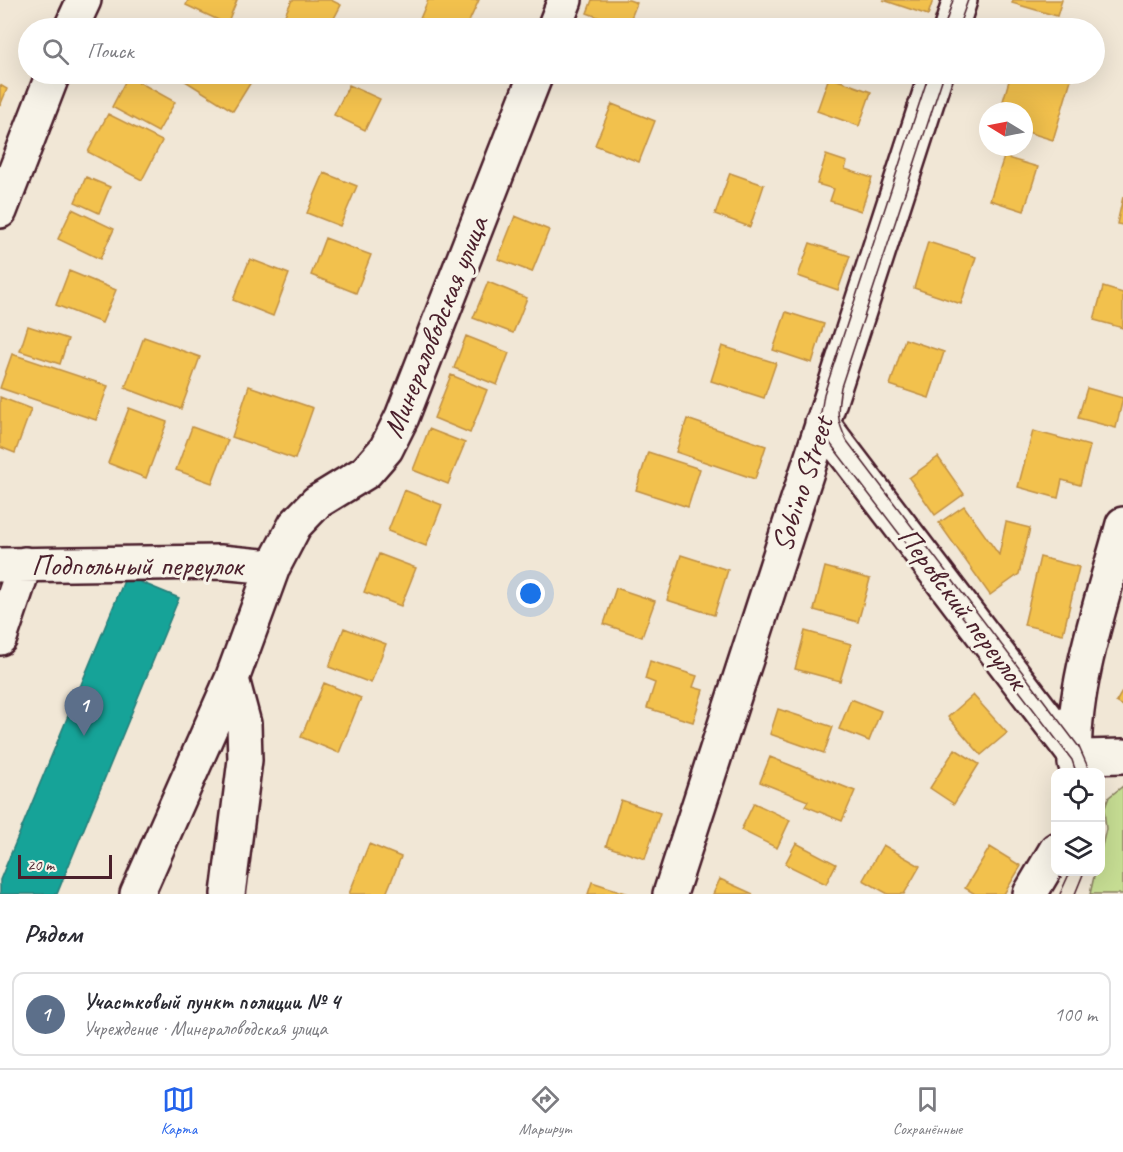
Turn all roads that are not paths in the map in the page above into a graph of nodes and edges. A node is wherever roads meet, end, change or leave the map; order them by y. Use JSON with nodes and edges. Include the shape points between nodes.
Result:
{"nodes":[{"id":1,"x":84,"y":0,"type":"edge"},
{"id":2,"x":565,"y":0,"type":"edge"},
{"id":3,"x":960,"y":0,"type":"edge"},
{"id":4,"x":76,"y":18,"type":"edge"},
{"id":5,"x":558,"y":18,"type":"edge"},
{"id":6,"x":954,"y":18,"type":"edge"},
{"id":7,"x":49,"y":84,"type":"edge"},
{"id":8,"x":532,"y":84,"type":"edge"},
{"id":9,"x":933,"y":84,"type":"edge"},
{"id":10,"x":0,"y":211,"type":"edge"},
{"id":11,"x":822,"y":423,"type":"junction"},
{"id":12,"x":1123,"y":524,"type":"edge"},
{"id":13,"x":13,"y":564,"type":"edge"},
{"id":14,"x":273,"y":567,"type":"junction"},
{"id":15,"x":0,"y":638,"type":"edge"},
{"id":16,"x":232,"y":679,"type":"junction"},
{"id":17,"x":1123,"y":756,"type":"edge"},
{"id":18,"x":1075,"y":763,"type":"edge"},
{"id":19,"x":1051,"y":858,"type":"edge"},
{"id":20,"x":137,"y":894,"type":"edge"},
{"id":21,"x":228,"y":894,"type":"edge"},
{"id":22,"x":670,"y":894,"type":"edge"},
{"id":23,"x":1030,"y":894,"type":"edge"}],
"edges":[{"from":1,"to":4,"type":"street"},
{"from":2,"to":5,"type":"street"},
{"from":3,"to":6,"type":"street"},
{"from":7,"to":10,"type":"street"},
{"from":8,"to":14,"type":"street","name":"Минераловодская улица","via":[[386,449],[366,472],[317,502],[295,525]]},
{"from":9,"to":11,"type":"street","name":"Sobino Street"},
{"from":11,"to":18,"type":"street","name":"Перовский переулок"},
{"from":11,"to":22,"type":"street","name":"Sobino Street"},
{"from":12,"to":18,"type":"street","via":[[1087,657],[1074,741]]},
{"from":13,"to":14,"type":"street","name":"Подпольный переулок","via":[[220,562]]},
{"from":13,"to":15,"type":"street"},
{"from":14,"to":16,"type":"street","name":"Минераловодская улица"},
{"from":16,"to":20,"type":"street","name":"Минераловодская улица"},
{"from":16,"to":21,"type":"street","via":[[244,724],[246,760]]},
{"from":17,"to":18,"type":"street","via":[[1084,757]]},
{"from":19,"to":23,"type":"street"}]}
